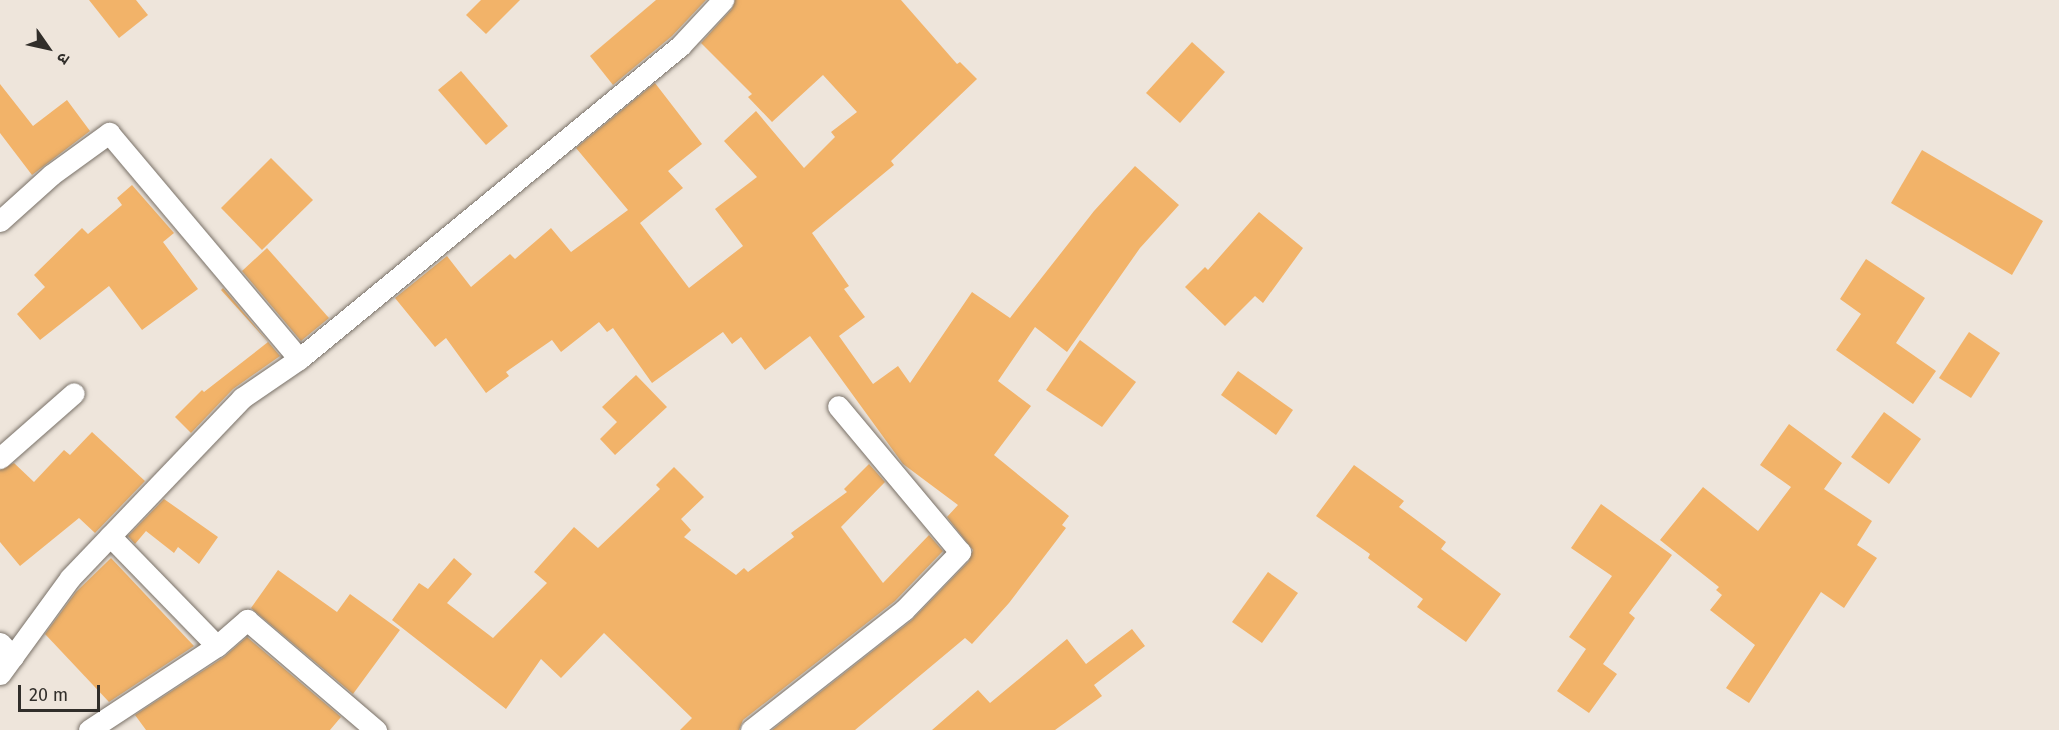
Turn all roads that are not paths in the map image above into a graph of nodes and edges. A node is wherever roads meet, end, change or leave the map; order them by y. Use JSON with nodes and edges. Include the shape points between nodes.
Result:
{"nodes":[{"id":1,"x":723,"y":0,"type":"edge"},
{"id":2,"x":0,"y":221,"type":"edge"},
{"id":3,"x":299,"y":358,"type":"junction"},
{"id":4,"x":74,"y":393,"type":"dead end"},
{"id":5,"x":838,"y":406,"type":"dead end"},
{"id":6,"x":0,"y":458,"type":"edge"},
{"id":7,"x":110,"y":536,"type":"junction"},
{"id":8,"x":216,"y":646,"type":"junction"},
{"id":9,"x":6,"y":650,"type":"edge"},
{"id":10,"x":0,"y":674,"type":"edge"},
{"id":11,"x":366,"y":726,"type":"edge"},
{"id":12,"x":90,"y":730,"type":"edge"},
{"id":13,"x":751,"y":730,"type":"edge"}],
"edges":[{"from":1,"to":3,"type":"street","via":[[681,45]]},
{"from":2,"to":3,"type":"street","via":[[51,175],[109,133]]},
{"from":3,"to":7,"type":"street","via":[[242,398]]},
{"from":4,"to":6,"type":"street"},
{"from":5,"to":13,"type":"street","via":[[960,552],[904,610]]},
{"from":7,"to":8,"type":"street"},
{"from":7,"to":9,"type":"street"},
{"from":8,"to":11,"type":"street","via":[[247,620]]},
{"from":8,"to":12,"type":"street"},
{"from":9,"to":10,"type":"street"}]}
